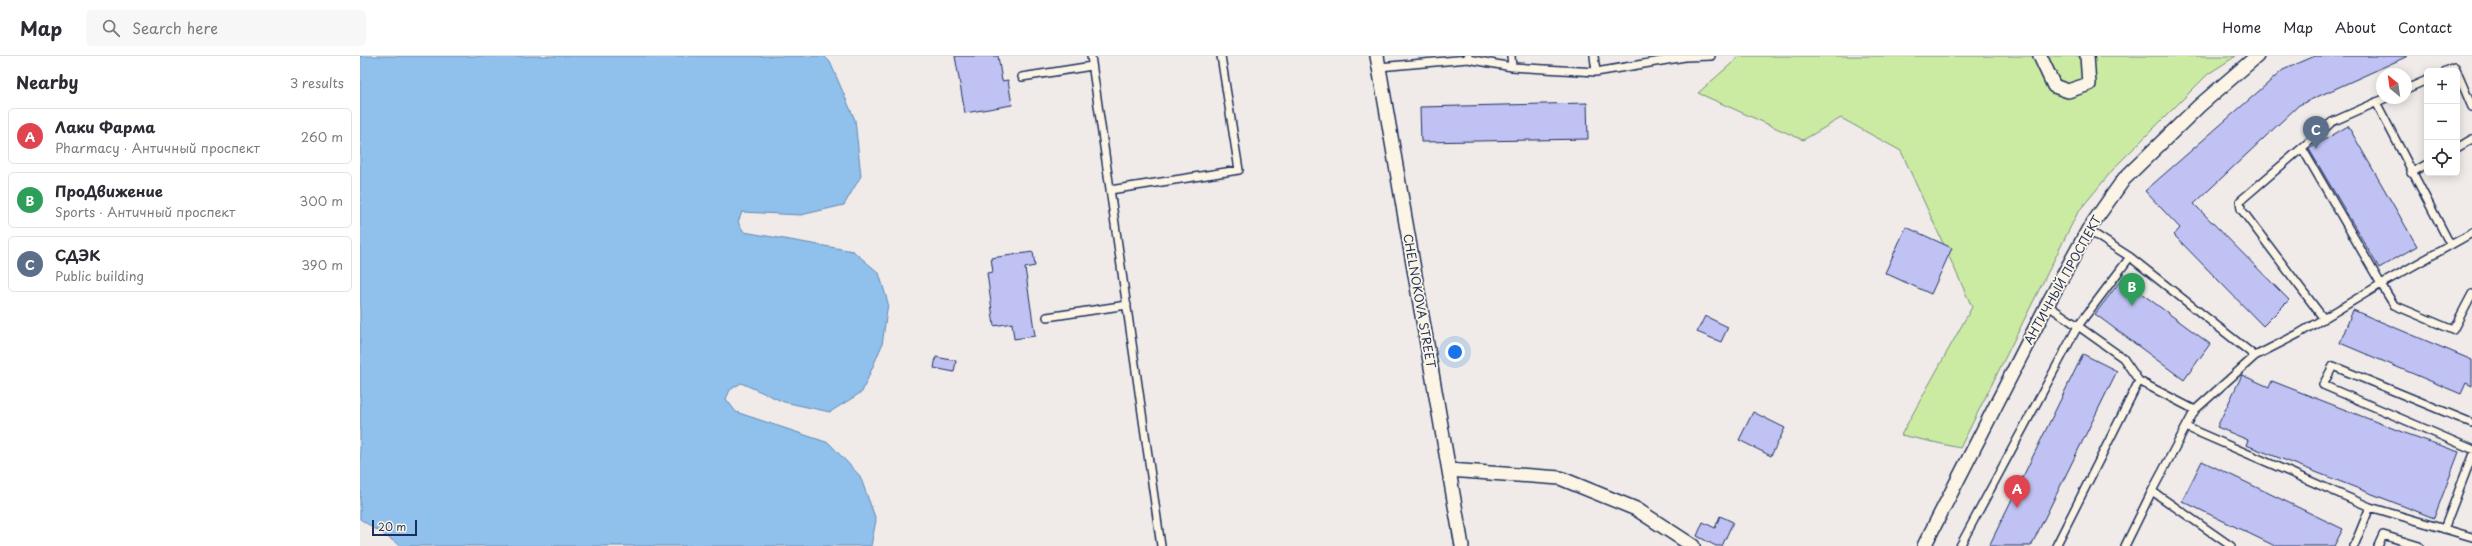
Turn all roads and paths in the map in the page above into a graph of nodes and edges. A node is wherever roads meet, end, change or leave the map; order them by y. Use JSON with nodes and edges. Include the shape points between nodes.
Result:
{"nodes":[{"id":1,"x":1091,"y":56,"type":"edge"},
{"id":2,"x":1221,"y":56,"type":"edge"},
{"id":3,"x":1511,"y":56,"type":"edge"},
{"id":4,"x":1594,"y":56,"type":"edge"},
{"id":5,"x":1685,"y":56,"type":"edge"},
{"id":6,"x":1711,"y":56,"type":"edge"},
{"id":7,"x":2040,"y":56,"type":"edge"},
{"id":8,"x":2087,"y":56,"type":"edge"},
{"id":9,"x":2257,"y":56,"type":"edge"},
{"id":10,"x":1468,"y":57,"type":"edge"},
{"id":11,"x":1378,"y":62,"type":"edge"},
{"id":12,"x":1092,"y":66,"type":"junction"},
{"id":13,"x":1512,"y":67,"type":"junction"},
{"id":14,"x":1596,"y":72,"type":"junction"},
{"id":15,"x":1022,"y":77,"type":"dead end"},
{"id":16,"x":2460,"y":78,"type":"edge"},
{"id":17,"x":2424,"y":81,"type":"edge"},
{"id":18,"x":2412,"y":86,"type":"edge"},
{"id":19,"x":2376,"y":102,"type":"edge"},
{"id":20,"x":2377,"y":104,"type":"edge"},
{"id":21,"x":2472,"y":107,"type":"edge"},
{"id":22,"x":2472,"y":139,"type":"edge"},
{"id":23,"x":2460,"y":146,"type":"edge"},
{"id":24,"x":2302,"y":148,"type":"junction"},
{"id":25,"x":2424,"y":166,"type":"edge"},
{"id":26,"x":2412,"y":173,"type":"junction"},
{"id":27,"x":1110,"y":190,"type":"junction"},
{"id":28,"x":2088,"y":230,"type":"junction"},
{"id":29,"x":2472,"y":232,"type":"edge"},
{"id":30,"x":2450,"y":244,"type":"junction"},
{"id":31,"x":2130,"y":257,"type":"junction"},
{"id":32,"x":2381,"y":284,"type":"junction"},
{"id":33,"x":2472,"y":294,"type":"edge"},
{"id":34,"x":1127,"y":305,"type":"junction"},
{"id":35,"x":2047,"y":305,"type":"junction"},
{"id":36,"x":1047,"y":317,"type":"dead end"},
{"id":37,"x":2324,"y":319,"type":"junction"},
{"id":38,"x":2078,"y":326,"type":"junction"},
{"id":39,"x":2255,"y":356,"type":"junction"},
{"id":40,"x":2139,"y":382,"type":"junction"},
{"id":41,"x":2195,"y":410,"type":"junction"},
{"id":42,"x":2472,"y":423,"type":"edge"},
{"id":43,"x":2186,"y":427,"type":"junction"},
{"id":44,"x":2472,"y":449,"type":"edge"},
{"id":45,"x":2472,"y":456,"type":"edge"},
{"id":46,"x":1449,"y":470,"type":"junction"},
{"id":47,"x":2152,"y":491,"type":"junction"},
{"id":48,"x":2370,"y":507,"type":"junction"},
{"id":49,"x":2444,"y":529,"type":"junction"},
{"id":50,"x":2472,"y":537,"type":"edge"},
{"id":51,"x":1161,"y":546,"type":"edge"},
{"id":52,"x":1462,"y":546,"type":"edge"},
{"id":53,"x":1693,"y":546,"type":"edge"},
{"id":54,"x":1924,"y":546,"type":"edge"},
{"id":55,"x":1960,"y":546,"type":"edge"},
{"id":56,"x":2056,"y":546,"type":"edge"},
{"id":57,"x":2125,"y":546,"type":"edge"},
{"id":58,"x":2232,"y":546,"type":"edge"},
{"id":59,"x":2354,"y":546,"type":"edge"},
{"id":60,"x":2378,"y":546,"type":"edge"},
{"id":61,"x":2419,"y":546,"type":"edge"}],
"edges":[{"from":1,"to":12,"type":"lane"},
{"from":2,"to":27,"type":"lane","via":[[1239,170]]},
{"from":3,"to":13,"type":"lane"},
{"from":4,"to":14,"type":"lane"},
{"from":5,"to":6,"type":"lane"},
{"from":5,"to":14,"type":"lane"},
{"from":7,"to":8,"type":"street","via":[[2054,86],[2068,91],[2089,84]]},
{"from":9,"to":28,"type":"street","name":"АНТИЧНЫЙ ПРОСПЕКТ","via":[[2199,106],[2124,179]]},
{"from":10,"to":11,"type":"lane"},
{"from":10,"to":13,"type":"lane"},
{"from":11,"to":46,"type":"street","name":"CHELNOKOVA STREET"},
{"from":12,"to":15,"type":"lane"},
{"from":12,"to":27,"type":"lane"},
{"from":13,"to":14,"type":"lane"},
{"from":16,"to":21,"type":"lane"},
{"from":17,"to":18,"type":"lane"},
{"from":19,"to":24,"type":"lane","via":[[2332,122]]},
{"from":20,"to":26,"type":"lane"},
{"from":22,"to":23,"type":"lane"},
{"from":24,"to":32,"type":"lane"},
{"from":24,"to":37,"type":"lane","via":[[2240,200],[2241,209]]},
{"from":25,"to":26,"type":"lane"},
{"from":26,"to":30,"type":"lane"},
{"from":27,"to":34,"type":"lane"},
{"from":28,"to":31,"type":"lane"},
{"from":28,"to":35,"type":"street","name":"АНТИЧНЫЙ ПРОСПЕКТ"},
{"from":29,"to":30,"type":"lane"},
{"from":30,"to":32,"type":"lane"},
{"from":31,"to":38,"type":"lane"},
{"from":31,"to":39,"type":"lane"},
{"from":32,"to":33,"type":"lane","via":[[2394,305],[2453,330]]},
{"from":32,"to":37,"type":"lane"},
{"from":34,"to":36,"type":"lane"},
{"from":34,"to":51,"type":"lane"},
{"from":35,"to":38,"type":"lane"},
{"from":35,"to":54,"type":"street","name":"АНТИЧНЫЙ ПРОСПЕКТ"},
{"from":37,"to":39,"type":"lane"},
{"from":38,"to":40,"type":"lane","via":[[2123,358]]},
{"from":38,"to":55,"type":"lane"},
{"from":39,"to":41,"type":"lane"},
{"from":40,"to":41,"type":"lane"},
{"from":40,"to":56,"type":"lane"},
{"from":41,"to":43,"type":"lane"},
{"from":42,"to":44,"type":"lane","via":[[2333,366],[2323,385]]},
{"from":43,"to":47,"type":"lane"},
{"from":43,"to":48,"type":"lane"},
{"from":45,"to":49,"type":"lane"},
{"from":46,"to":52,"type":"street","name":"CHELNOKOVA STREET"},
{"from":46,"to":53,"type":"street","via":[[1560,478],[1636,509]]},
{"from":47,"to":57,"type":"lane"},
{"from":47,"to":58,"type":"lane"},
{"from":48,"to":49,"type":"lane"},
{"from":48,"to":59,"type":"lane"},
{"from":49,"to":50,"type":"lane"},
{"from":60,"to":61,"type":"lane","via":[[2383,535]]}]}
